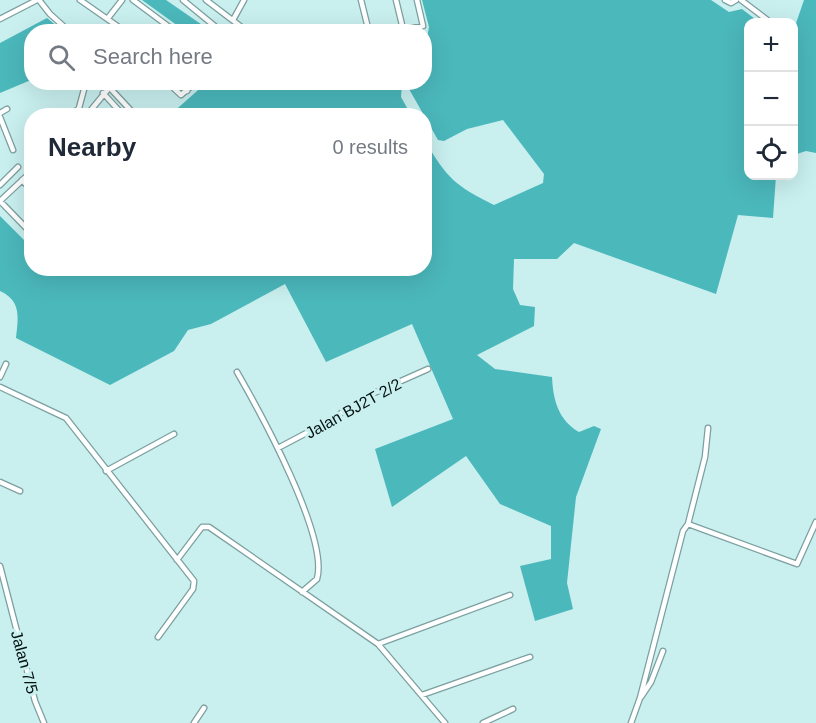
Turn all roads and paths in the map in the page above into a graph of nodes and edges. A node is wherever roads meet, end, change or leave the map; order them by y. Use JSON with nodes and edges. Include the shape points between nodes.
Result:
{"nodes":[{"id":1,"x":38,"y":0,"type":"edge"},
{"id":2,"x":80,"y":0,"type":"edge"},
{"id":3,"x":93,"y":0,"type":"edge"},
{"id":4,"x":122,"y":0,"type":"edge"},
{"id":5,"x":133,"y":0,"type":"edge"},
{"id":6,"x":183,"y":0,"type":"edge"},
{"id":7,"x":206,"y":0,"type":"edge"},
{"id":8,"x":244,"y":0,"type":"edge"},
{"id":9,"x":361,"y":0,"type":"edge"},
{"id":10,"x":396,"y":0,"type":"edge"},
{"id":11,"x":417,"y":0,"type":"edge"},
{"id":12,"x":724,"y":0,"type":"edge"},
{"id":13,"x":738,"y":0,"type":"edge"},
{"id":14,"x":90,"y":6,"type":"junction"},
{"id":15,"x":108,"y":18,"type":"junction"},
{"id":16,"x":764,"y":18,"type":"edge"},
{"id":17,"x":0,"y":19,"type":"edge"},
{"id":18,"x":233,"y":20,"type":"junction"},
{"id":19,"x":61,"y":24,"type":"edge"},
{"id":20,"x":116,"y":24,"type":"edge"},
{"id":21,"x":165,"y":24,"type":"edge"},
{"id":22,"x":212,"y":24,"type":"edge"},
{"id":23,"x":238,"y":24,"type":"edge"},
{"id":24,"x":367,"y":24,"type":"edge"},
{"id":25,"x":402,"y":24,"type":"edge"},
{"id":26,"x":423,"y":24,"type":"edge"},
{"id":27,"x":84,"y":90,"type":"edge"},
{"id":28,"x":106,"y":90,"type":"edge"},
{"id":29,"x":116,"y":90,"type":"edge"},
{"id":30,"x":173,"y":90,"type":"edge"},
{"id":31,"x":187,"y":92,"type":"edge"},
{"id":32,"x":103,"y":93,"type":"junction"},
{"id":33,"x":79,"y":108,"type":"edge"},
{"id":34,"x":92,"y":108,"type":"edge"},
{"id":35,"x":117,"y":108,"type":"edge"},
{"id":36,"x":130,"y":108,"type":"edge"},
{"id":37,"x":7,"y":109,"type":"dead end"},
{"id":38,"x":0,"y":115,"type":"edge"},
{"id":39,"x":14,"y":150,"type":"dead end"},
{"id":40,"x":18,"y":167,"type":"dead end"},
{"id":41,"x":22,"y":180,"type":"edge"},
{"id":42,"x":0,"y":185,"type":"edge"},
{"id":43,"x":0,"y":201,"type":"edge"},
{"id":44,"x":24,"y":226,"type":"edge"},
{"id":45,"x":6,"y":364,"type":"dead end"},
{"id":46,"x":428,"y":369,"type":"dead end"},
{"id":47,"x":237,"y":372,"type":"dead end"},
{"id":48,"x":0,"y":377,"type":"edge"},
{"id":49,"x":0,"y":387,"type":"edge"},
{"id":50,"x":708,"y":428,"type":"dead end"},
{"id":51,"x":174,"y":434,"type":"dead end"},
{"id":52,"x":278,"y":448,"type":"junction"},
{"id":53,"x":106,"y":471,"type":"junction"},
{"id":54,"x":0,"y":482,"type":"edge"},
{"id":55,"x":20,"y":491,"type":"dead end"},
{"id":56,"x":816,"y":522,"type":"edge"},
{"id":57,"x":688,"y":524,"type":"junction"},
{"id":58,"x":177,"y":560,"type":"junction"},
{"id":59,"x":0,"y":566,"type":"edge"},
{"id":60,"x":302,"y":592,"type":"junction"},
{"id":61,"x":510,"y":595,"type":"dead end"},
{"id":62,"x":158,"y":637,"type":"dead end"},
{"id":63,"x":378,"y":645,"type":"junction"},
{"id":64,"x":663,"y":651,"type":"dead end"},
{"id":65,"x":530,"y":657,"type":"dead end"},
{"id":66,"x":422,"y":695,"type":"junction"},
{"id":67,"x":640,"y":698,"type":"junction"},
{"id":68,"x":204,"y":708,"type":"dead end"},
{"id":69,"x":513,"y":709,"type":"dead end"},
{"id":70,"x":44,"y":723,"type":"edge"},
{"id":71,"x":194,"y":723,"type":"edge"},
{"id":72,"x":446,"y":723,"type":"edge"},
{"id":73,"x":483,"y":723,"type":"edge"},
{"id":74,"x":630,"y":723,"type":"edge"}],
"edges":[{"from":1,"to":17,"type":"street"},
{"from":1,"to":19,"type":"street"},
{"from":2,"to":14,"type":"street"},
{"from":3,"to":14,"type":"street"},
{"from":4,"to":15,"type":"street"},
{"from":5,"to":21,"type":"street"},
{"from":6,"to":22,"type":"street"},
{"from":7,"to":18,"type":"street"},
{"from":8,"to":18,"type":"street"},
{"from":9,"to":24,"type":"street"},
{"from":10,"to":25,"type":"street"},
{"from":11,"to":26,"type":"street"},
{"from":12,"to":13,"type":"street"},
{"from":13,"to":16,"type":"street"},
{"from":14,"to":15,"type":"street"},
{"from":15,"to":20,"type":"street"},
{"from":18,"to":23,"type":"street"},
{"from":27,"to":33,"type":"street"},
{"from":28,"to":32,"type":"street"},
{"from":29,"to":36,"type":"street"},
{"from":30,"to":31,"type":"street","via":[[182,95]]},
{"from":32,"to":34,"type":"street"},
{"from":32,"to":35,"type":"street"},
{"from":37,"to":38,"type":"street"},
{"from":38,"to":39,"type":"street"},
{"from":40,"to":42,"type":"street"},
{"from":41,"to":43,"type":"street"},
{"from":43,"to":44,"type":"street"},
{"from":45,"to":48,"type":"street"},
{"from":46,"to":52,"type":"street","name":"Jalan BJ2T 2/2","via":[[366,398]]},
{"from":47,"to":52,"type":"street"},
{"from":49,"to":53,"type":"street","via":[[66,418]]},
{"from":50,"to":57,"type":"street"},
{"from":51,"to":53,"type":"street"},
{"from":52,"to":60,"type":"street","via":[[319,564],[317,579]]},
{"from":53,"to":58,"type":"street"},
{"from":54,"to":55,"type":"street"},
{"from":56,"to":57,"type":"street","via":[[797,564]]},
{"from":57,"to":67,"type":"street"},
{"from":58,"to":60,"type":"street","via":[[202,527],[209,527]]},
{"from":58,"to":62,"type":"street","via":[[195,585]]},
{"from":59,"to":70,"type":"street","name":"Jalan 7/5"},
{"from":60,"to":63,"type":"street"},
{"from":61,"to":63,"type":"street"},
{"from":63,"to":66,"type":"street"},
{"from":64,"to":67,"type":"street"},
{"from":65,"to":66,"type":"street"},
{"from":66,"to":72,"type":"street"},
{"from":67,"to":74,"type":"street"},
{"from":68,"to":71,"type":"street"},
{"from":69,"to":73,"type":"street"}]}
